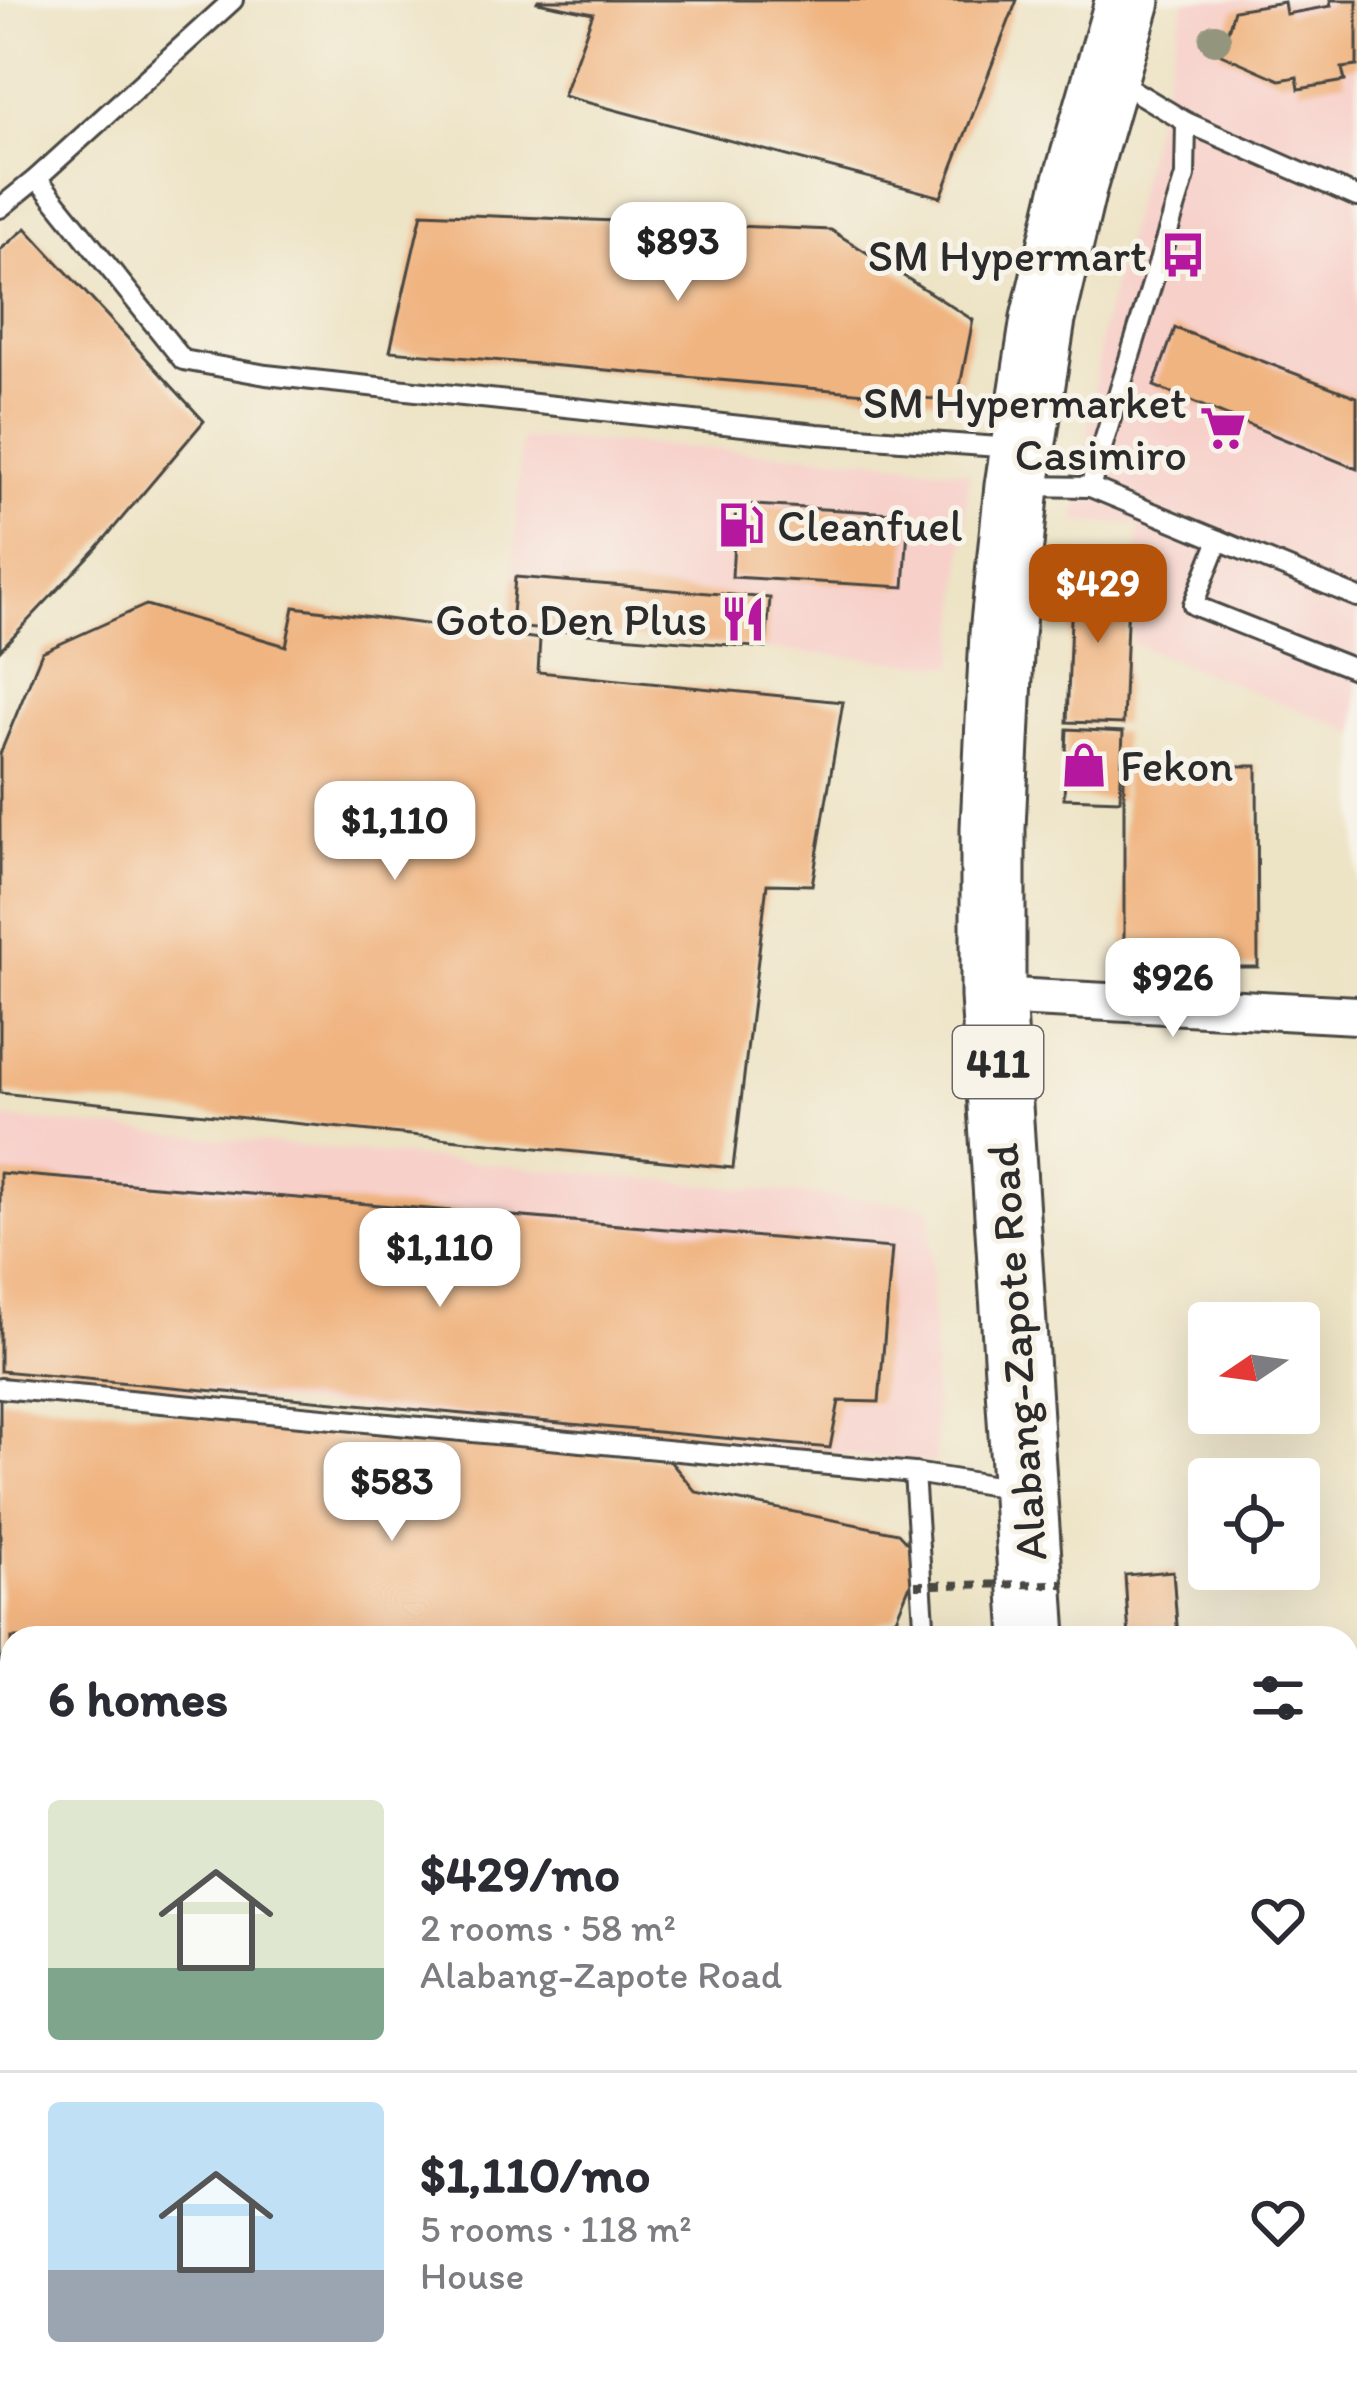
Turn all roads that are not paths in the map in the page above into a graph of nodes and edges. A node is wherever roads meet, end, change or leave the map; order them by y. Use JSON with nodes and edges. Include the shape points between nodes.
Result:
{"nodes":[{"id":1,"x":233,"y":0,"type":"edge"},
{"id":2,"x":1129,"y":0,"type":"edge"},
{"id":3,"x":1105,"y":74,"type":"junction"},
{"id":4,"x":1186,"y":122,"type":"junction"},
{"id":5,"x":37,"y":178,"type":"junction"},
{"id":6,"x":1357,"y":197,"type":"edge"},
{"id":7,"x":0,"y":208,"type":"edge"},
{"id":8,"x":1020,"y":467,"type":"junction"},
{"id":9,"x":1090,"y":487,"type":"junction"},
{"id":10,"x":1219,"y":540,"type":"junction"},
{"id":11,"x":1357,"y":598,"type":"edge"},
{"id":12,"x":1357,"y":670,"type":"edge"},
{"id":13,"x":994,"y":996,"type":"junction"},
{"id":14,"x":1357,"y":1015,"type":"edge"},
{"id":15,"x":0,"y":1388,"type":"edge"},
{"id":16,"x":914,"y":1472,"type":"junction"},
{"id":17,"x":1025,"y":1490,"type":"junction"},
{"id":18,"x":1049,"y":1611,"type":"edge"},
{"id":19,"x":925,"y":1626,"type":"edge"}],
"edges":[{"from":1,"to":5,"type":"lane"},
{"from":2,"to":3,"type":"highway","name":"Alabang-Zapote Road","number":"411"},
{"from":3,"to":4,"type":"lane"},
{"from":3,"to":8,"type":"highway","name":"Alabang-Zapote Road","number":"411","via":[[1043,319]]},
{"from":4,"to":6,"type":"lane"},
{"from":4,"to":9,"type":"lane","via":[[1185,176]]},
{"from":5,"to":7,"type":"lane"},
{"from":5,"to":8,"type":"lane","via":[[183,360]]},
{"from":8,"to":9,"type":"lane"},
{"from":8,"to":13,"type":"highway","name":"Alabang-Zapote Road","number":"411","via":[[1002,634]]},
{"from":9,"to":10,"type":"lane"},
{"from":10,"to":11,"type":"lane"},
{"from":10,"to":12,"type":"lane","via":[[1193,605]]},
{"from":13,"to":14,"type":"street"},
{"from":13,"to":17,"type":"highway","name":"Alabang-Zapote Road","number":"411"},
{"from":15,"to":16,"type":"lane"},
{"from":16,"to":17,"type":"lane"},
{"from":16,"to":19,"type":"lane"},
{"from":17,"to":18,"type":"highway","name":"Alabang-Zapote Road","number":"411"}]}
